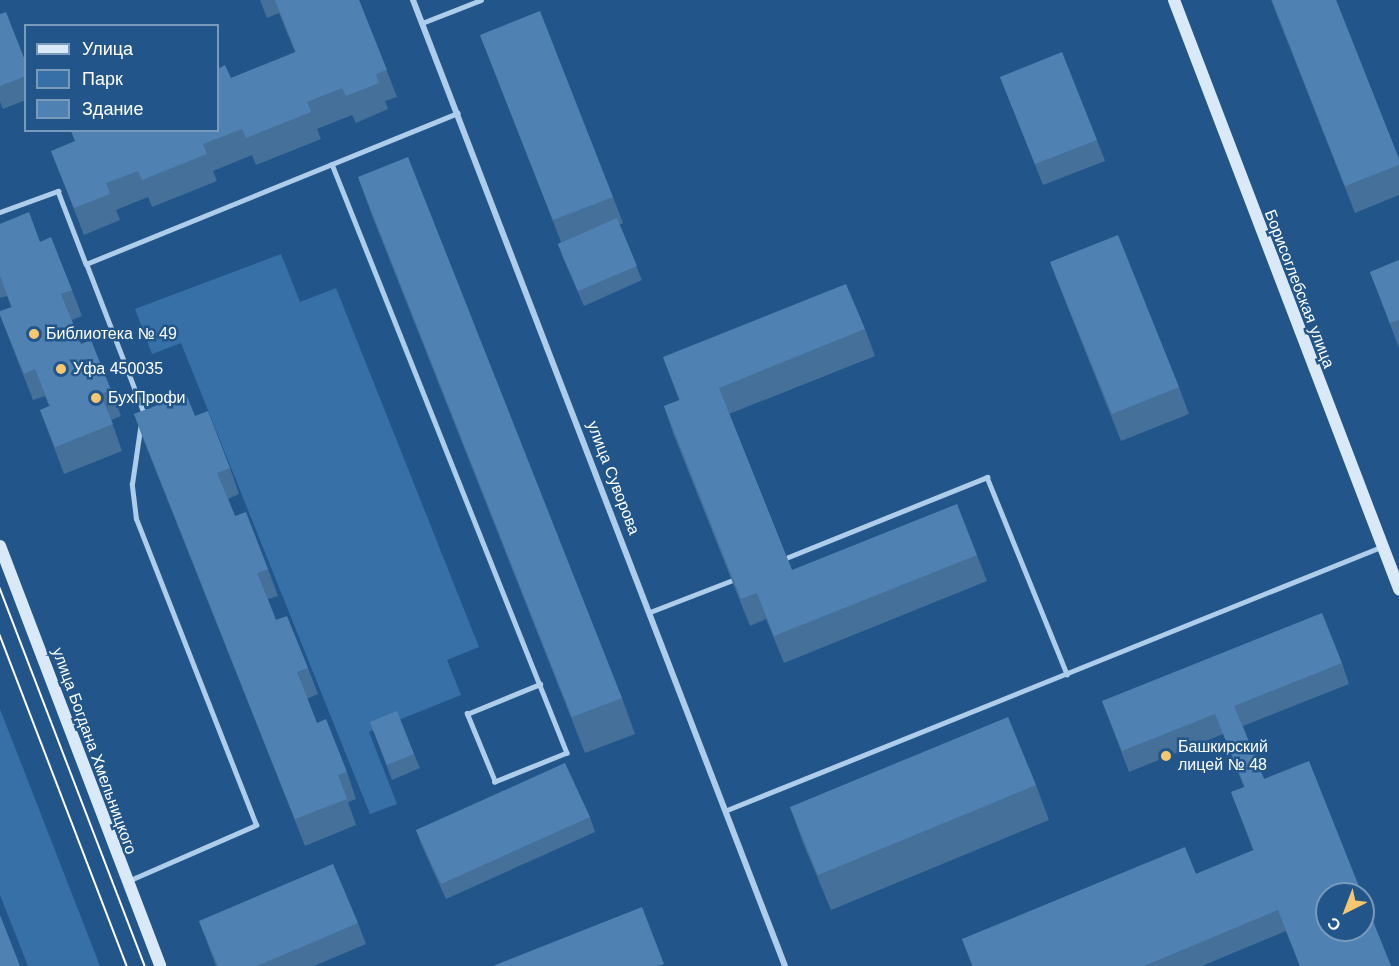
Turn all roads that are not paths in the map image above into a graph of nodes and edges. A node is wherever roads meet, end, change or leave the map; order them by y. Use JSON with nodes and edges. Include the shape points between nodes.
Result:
{"nodes":[{"id":1,"x":413,"y":0,"type":"edge"},
{"id":2,"x":481,"y":0,"type":"edge"},
{"id":3,"x":1174,"y":0,"type":"edge"},
{"id":4,"x":422,"y":23,"type":"junction"},
{"id":5,"x":457,"y":113,"type":"junction"},
{"id":6,"x":332,"y":164,"type":"junction"},
{"id":7,"x":0,"y":212,"type":"edge"},
{"id":8,"x":86,"y":264,"type":"junction"},
{"id":9,"x":0,"y":546,"type":"edge"},
{"id":10,"x":1383,"y":547,"type":"junction"},
{"id":11,"x":786,"y":558,"type":"edge"},
{"id":12,"x":732,"y":580,"type":"edge"},
{"id":13,"x":1399,"y":589,"type":"edge"},
{"id":14,"x":650,"y":612,"type":"junction"},
{"id":15,"x":1067,"y":674,"type":"junction"},
{"id":16,"x":540,"y":684,"type":"junction"},
{"id":17,"x":727,"y":810,"type":"junction"},
{"id":18,"x":125,"y":882,"type":"junction"},
{"id":19,"x":160,"y":966,"type":"edge"},
{"id":20,"x":785,"y":966,"type":"edge"}],
"edges":[{"from":1,"to":4,"type":"street","name":"улица Суворова"},
{"from":2,"to":4,"type":"lane"},
{"from":3,"to":10,"type":"street","name":"Борисоглебская улица"},
{"from":4,"to":5,"type":"street","name":"улица Суворова"},
{"from":5,"to":6,"type":"lane"},
{"from":5,"to":14,"type":"street","name":"улица Суворова"},
{"from":6,"to":8,"type":"lane"},
{"from":6,"to":16,"type":"lane"},
{"from":7,"to":8,"type":"lane","via":[[58,190]]},
{"from":8,"to":18,"type":"lane","via":[[144,414],[135,438],[136,519],[256,825]]},
{"from":9,"to":18,"type":"street","name":"улица Богдана Хмельницкого"},
{"from":10,"to":13,"type":"street","name":"Борисоглебская улица"},
{"from":10,"to":15,"type":"lane"},
{"from":11,"to":15,"type":"lane","via":[[987,477]]},
{"from":12,"to":14,"type":"lane"},
{"from":14,"to":17,"type":"street","name":"улица Суворова"},
{"from":15,"to":17,"type":"lane"},
{"from":16,"to":16,"type":"lane","via":[[567,753],[495,782],[467,714]]},
{"from":17,"to":20,"type":"street","name":"улица Суворова"},
{"from":18,"to":19,"type":"street","name":"улица Богдана Хмельницкого"}]}
